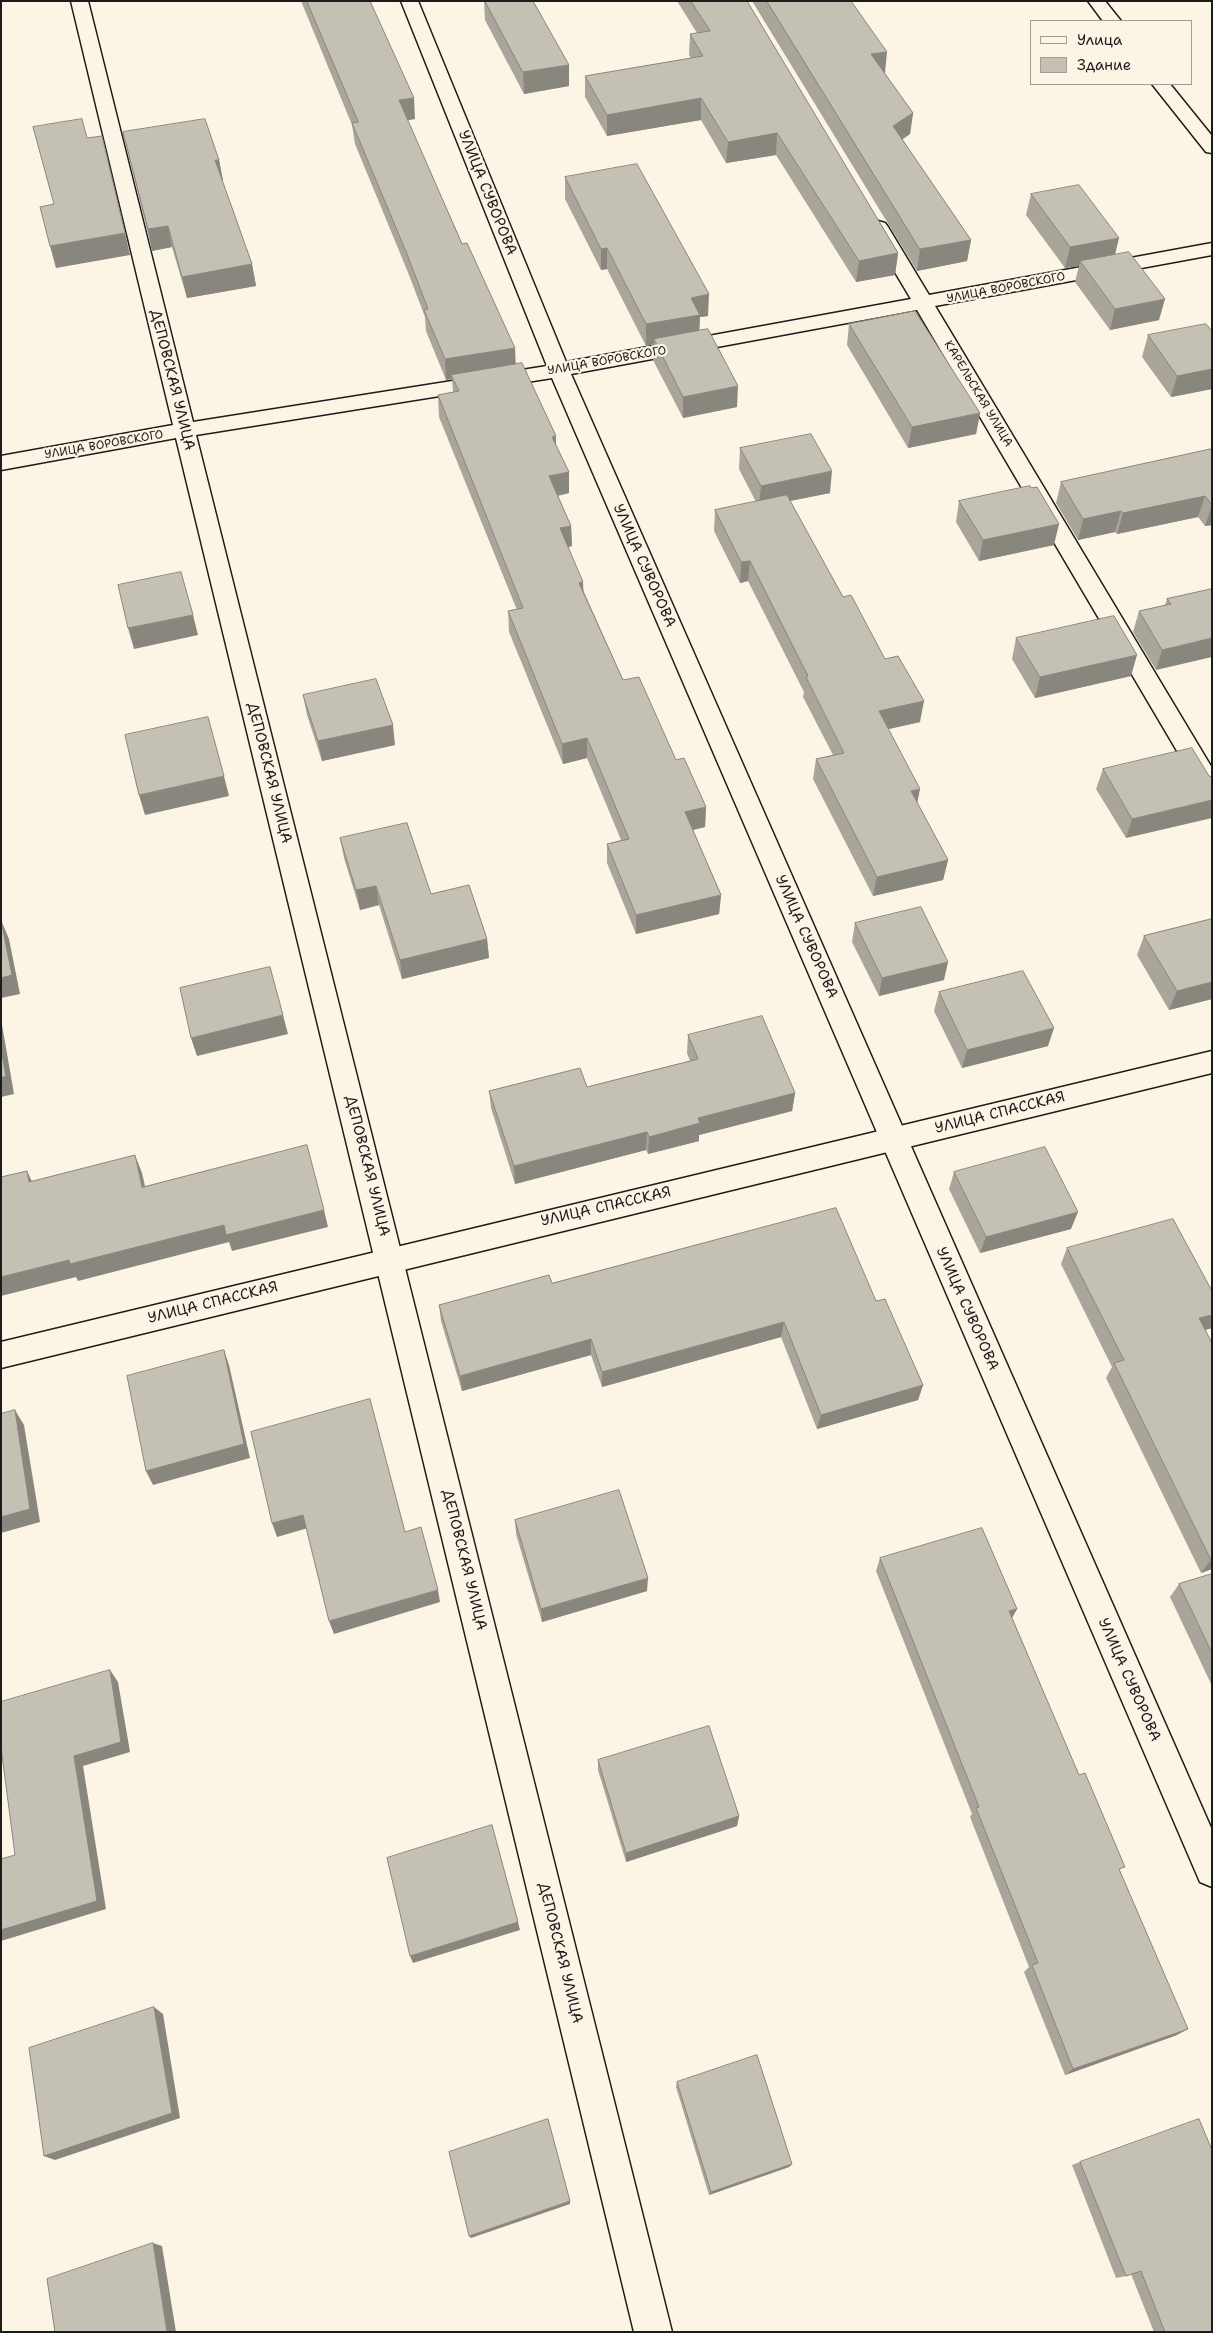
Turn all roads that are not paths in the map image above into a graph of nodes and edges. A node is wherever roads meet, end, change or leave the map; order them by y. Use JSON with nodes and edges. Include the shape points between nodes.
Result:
{"nodes":[{"id":1,"x":79,"y":1,"type":"edge"},
{"id":2,"x":409,"y":1,"type":"edge"},
{"id":3,"x":1096,"y":1,"type":"edge"},
{"id":4,"x":1111,"y":20,"type":"edge"},
{"id":5,"x":1162,"y":85,"type":"edge"},
{"id":6,"x":1212,"y":148,"type":"edge"},
{"id":7,"x":868,"y":211,"type":"edge"},
{"id":8,"x":1212,"y":249,"type":"edge"},
{"id":9,"x":925,"y":304,"type":"junction"},
{"id":10,"x":559,"y":370,"type":"junction"},
{"id":11,"x":184,"y":430,"type":"junction"},
{"id":12,"x":1,"y":463,"type":"edge"},
{"id":13,"x":1212,"y":789,"type":"edge"},
{"id":14,"x":1212,"y":1062,"type":"edge"},
{"id":15,"x":894,"y":1138,"type":"junction"},
{"id":16,"x":390,"y":1259,"type":"junction"},
{"id":17,"x":1,"y":1355,"type":"edge"},
{"id":18,"x":1212,"y":1870,"type":"edge"},
{"id":19,"x":653,"y":2332,"type":"edge"}],
"edges":[{"from":1,"to":11,"type":"street","name":"ДЕПОВСКАЯ УЛИЦА"},
{"from":2,"to":10,"type":"street","name":"УЛИЦА СУВОРОВА"},
{"from":3,"to":4,"type":"street"},
{"from":5,"to":6,"type":"street"},
{"from":7,"to":9,"type":"street","name":"КАРЕЛЬСКАЯ УЛИЦА"},
{"from":8,"to":9,"type":"street","name":"УЛИЦА ВОРОВСКОГО"},
{"from":9,"to":10,"type":"street","name":"УЛИЦА ВОРОВСКОГО"},
{"from":9,"to":13,"type":"street","name":"КАРЕЛЬСКАЯ УЛИЦА"},
{"from":10,"to":11,"type":"street","name":"УЛИЦА ВОРОВСКОГО"},
{"from":10,"to":15,"type":"street","name":"УЛИЦА СУВОРОВА"},
{"from":11,"to":12,"type":"street","name":"УЛИЦА ВОРОВСКОГО"},
{"from":11,"to":16,"type":"street","name":"ДЕПОВСКАЯ УЛИЦА"},
{"from":14,"to":15,"type":"street","name":"УЛИЦА СПАССКАЯ"},
{"from":15,"to":16,"type":"street","name":"УЛИЦА СПАССКАЯ"},
{"from":15,"to":18,"type":"street","name":"УЛИЦА СУВОРОВА"},
{"from":16,"to":17,"type":"street","name":"УЛИЦА СПАССКАЯ"},
{"from":16,"to":19,"type":"street","name":"ДЕПОВСКАЯ УЛИЦА"}]}
